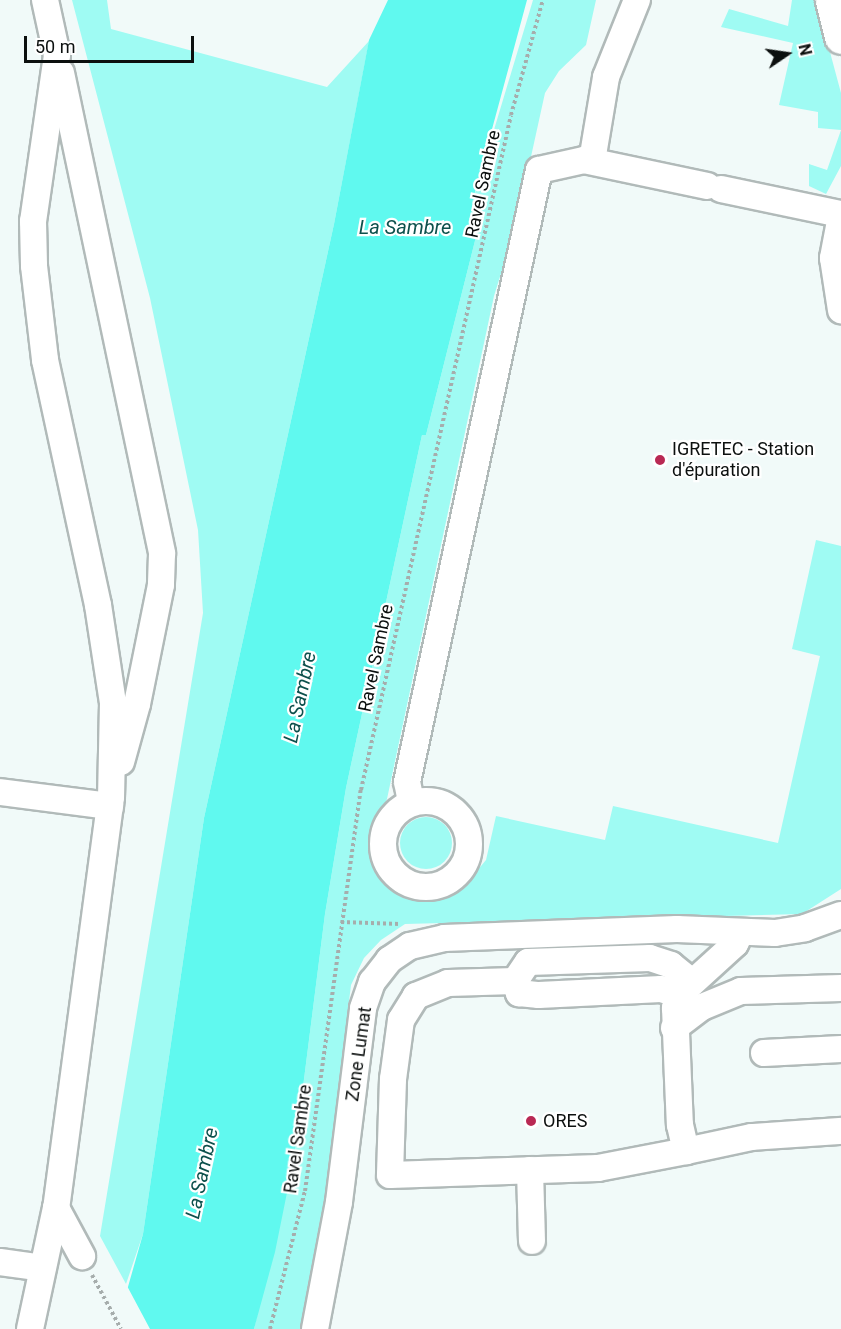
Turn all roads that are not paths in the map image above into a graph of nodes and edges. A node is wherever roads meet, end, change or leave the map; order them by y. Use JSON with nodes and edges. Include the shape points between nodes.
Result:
{"nodes":[{"id":1,"x":45,"y":0,"type":"edge"},
{"id":2,"x":637,"y":0,"type":"edge"},
{"id":3,"x":832,"y":0,"type":"edge"},
{"id":4,"x":841,"y":37,"type":"edge"},
{"id":5,"x":57,"y":55,"type":"junction"},
{"id":6,"x":592,"y":161,"type":"junction"},
{"id":7,"x":841,"y":215,"type":"edge"},
{"id":8,"x":841,"y":310,"type":"edge"},
{"id":9,"x":0,"y":792,"type":"edge"},
{"id":10,"x":110,"y":802,"type":"junction"},
{"id":11,"x":411,"y":802,"type":"dead end"},
{"id":12,"x":841,"y":915,"type":"edge"},
{"id":13,"x":741,"y":932,"type":"junction"},
{"id":14,"x":515,"y":981,"type":"junction"},
{"id":15,"x":686,"y":988,"type":"junction"},
{"id":16,"x":841,"y":988,"type":"edge"},
{"id":17,"x":674,"y":1028,"type":"junction"},
{"id":18,"x":841,"y":1049,"type":"edge"},
{"id":19,"x":764,"y":1053,"type":"dead end"},
{"id":20,"x":841,"y":1131,"type":"edge"},
{"id":21,"x":687,"y":1151,"type":"junction"},
{"id":22,"x":530,"y":1170,"type":"junction"},
{"id":23,"x":56,"y":1208,"type":"junction"},
{"id":24,"x":532,"y":1241,"type":"dead end"},
{"id":25,"x":82,"y":1256,"type":"road end"},
{"id":26,"x":0,"y":1262,"type":"edge"},
{"id":27,"x":43,"y":1268,"type":"junction"},
{"id":28,"x":30,"y":1329,"type":"edge"},
{"id":29,"x":315,"y":1329,"type":"edge"}],
"edges":[{"from":1,"to":5,"type":"street"},
{"from":2,"to":6,"type":"street","via":[[606,77]]},
{"from":3,"to":4,"type":"main road"},
{"from":5,"to":10,"type":"street","via":[[33,221],[34,266],[45,360],[98,605],[113,703]]},
{"from":5,"to":10,"type":"street","via":[[162,554],[161,585],[137,704]]},
{"from":6,"to":7,"type":"street"},
{"from":6,"to":11,"type":"street","via":[[539,170],[406,782]]},
{"from":7,"to":8,"type":"street","via":[[834,258]]},
{"from":9,"to":10,"type":"street"},
{"from":10,"to":23,"type":"street"},
{"from":12,"to":13,"type":"street","name":"Zone Lumat","via":[[805,928]]},
{"from":13,"to":15,"type":"street","via":[[735,944]]},
{"from":13,"to":29,"type":"street","name":"Zone Lumat","via":[[677,929],[444,938],[410,945],[389,960],[372,982],[363,1008],[339,1202]]},
{"from":14,"to":15,"type":"street","via":[[519,993],[539,995]]},
{"from":14,"to":15,"type":"street","via":[[528,962],[650,958],[670,965]]},
{"from":14,"to":22,"type":"street","via":[[448,983],[416,996],[401,1020],[393,1079],[390,1175]]},
{"from":15,"to":17,"type":"street"},
{"from":16,"to":17,"type":"street","via":[[741,991],[702,1007]]},
{"from":17,"to":21,"type":"street","via":[[680,1125]]},
{"from":18,"to":19,"type":"street"},
{"from":20,"to":21,"type":"street","via":[[752,1137]]},
{"from":21,"to":22,"type":"street","via":[[598,1168]]},
{"from":22,"to":24,"type":"street"},
{"from":23,"to":25,"type":"street"},
{"from":23,"to":27,"type":"street"},
{"from":26,"to":27,"type":"street"},
{"from":27,"to":28,"type":"street"}]}
